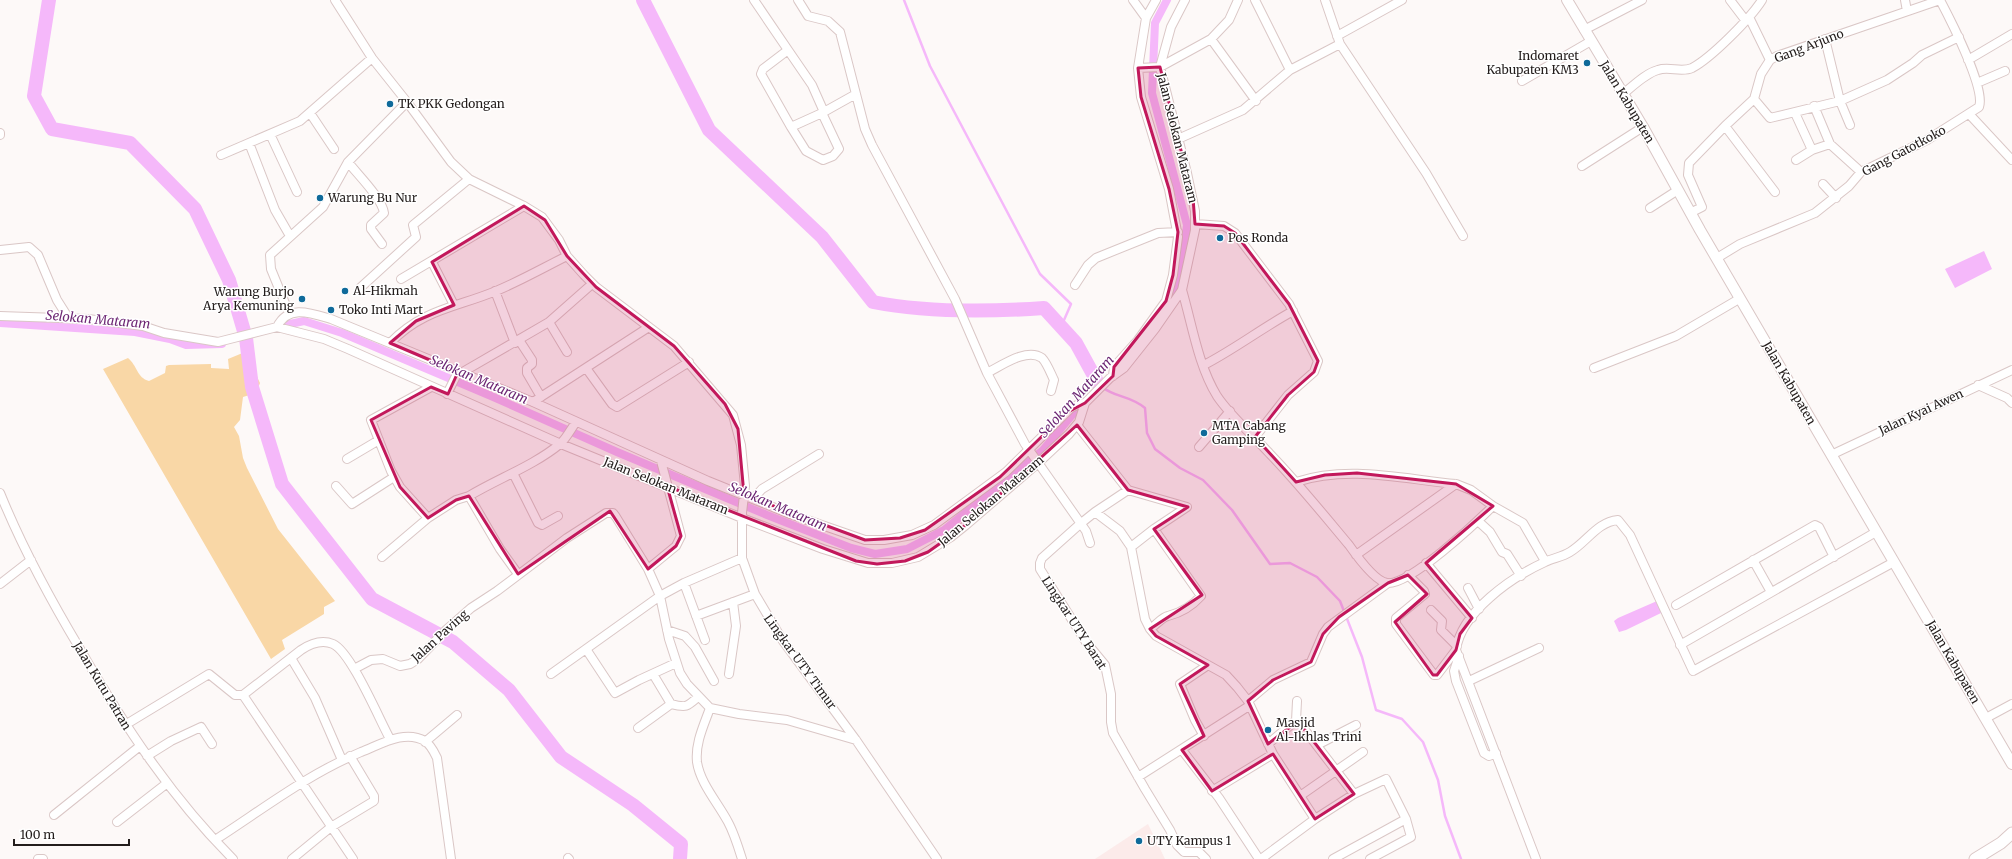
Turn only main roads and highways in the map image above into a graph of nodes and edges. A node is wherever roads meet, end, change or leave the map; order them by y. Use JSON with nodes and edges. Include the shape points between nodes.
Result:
{"nodes":[{"id":1,"x":1567,"y":0,"type":"edge"},
{"id":2,"x":2012,"y":764,"type":"edge"},
{"id":3,"x":2012,"y":833,"type":"edge"},
{"id":4,"x":2012,"y":843,"type":"edge"},
{"id":5,"x":1976,"y":859,"type":"edge"}],
"edges":[{"from":1,"to":2,"type":"main road","name":"Jalan Kabupaten"},
{"from":3,"to":5,"type":"highway"},
{"from":4,"to":5,"type":"highway"}]}
